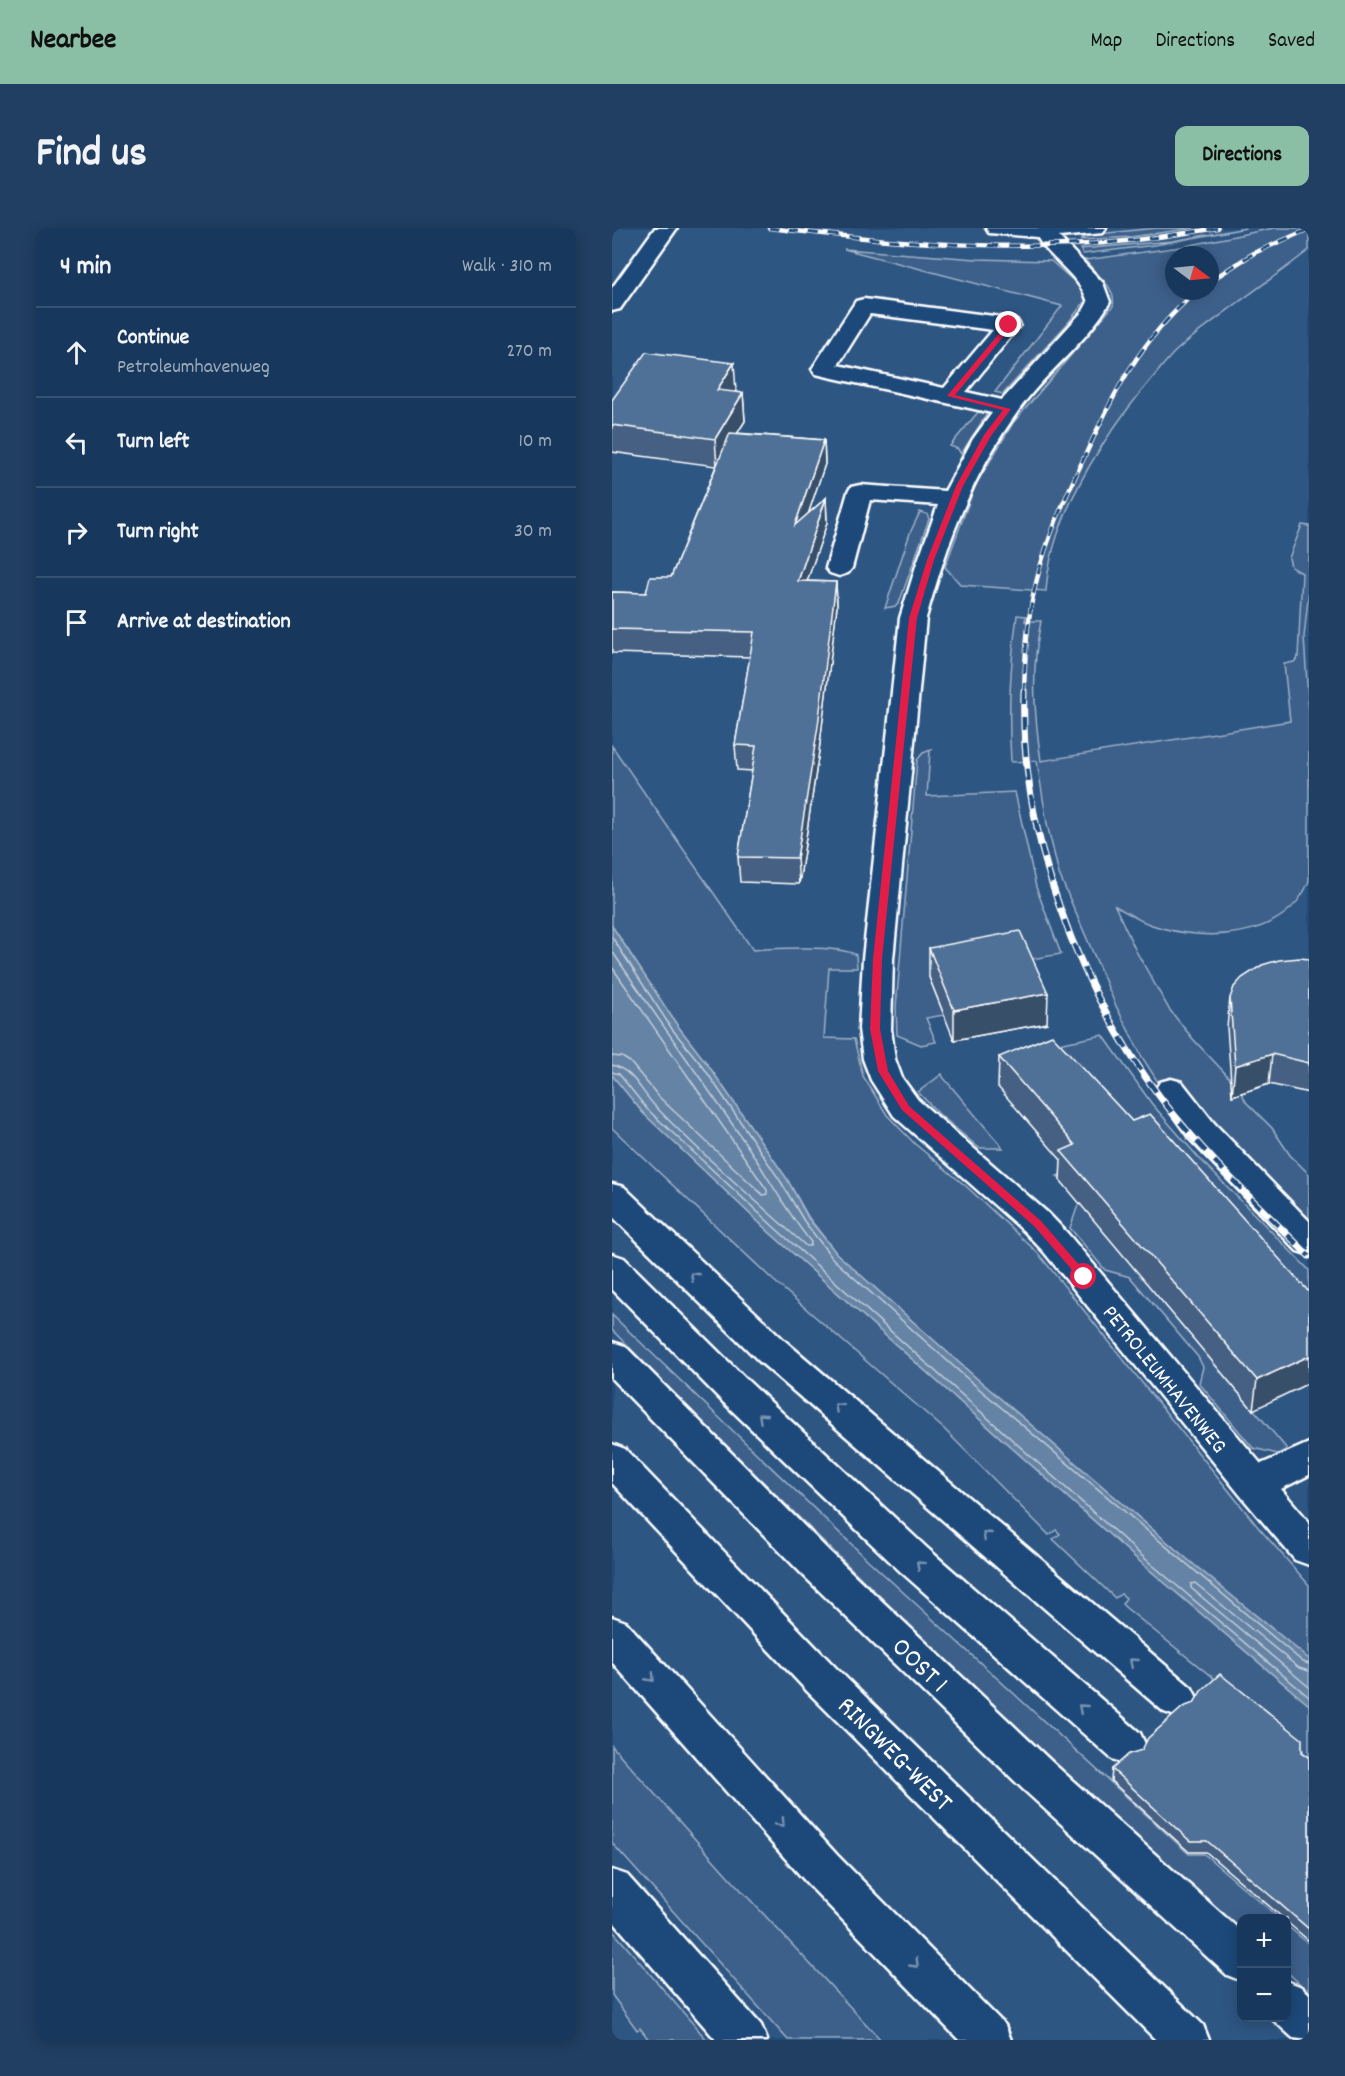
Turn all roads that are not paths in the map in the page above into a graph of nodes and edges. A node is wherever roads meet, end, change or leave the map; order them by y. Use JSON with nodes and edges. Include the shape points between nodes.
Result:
{"nodes":[{"id":1,"x":666,"y":228,"type":"edge"},
{"id":2,"x":997,"y":228,"type":"edge"},
{"id":3,"x":1095,"y":228,"type":"edge"},
{"id":4,"x":1048,"y":231,"type":"junction"},
{"id":5,"x":612,"y":304,"type":"edge"},
{"id":6,"x":950,"y":396,"type":"junction"},
{"id":7,"x":1008,"y":409,"type":"junction"},
{"id":8,"x":954,"y":499,"type":"junction"},
{"id":9,"x":839,"y":567,"type":"dead end"},
{"id":10,"x":1171,"y":1090,"type":"dead end"},
{"id":11,"x":612,"y":1196,"type":"edge"},
{"id":12,"x":1309,"y":1242,"type":"edge"},
{"id":13,"x":612,"y":1267,"type":"edge"},
{"id":14,"x":612,"y":1356,"type":"edge"},
{"id":15,"x":1309,"y":1458,"type":"edge"},
{"id":16,"x":612,"y":1459,"type":"edge"},
{"id":17,"x":1254,"y":1485,"type":"junction"},
{"id":18,"x":1309,"y":1549,"type":"edge"},
{"id":19,"x":612,"y":1634,"type":"edge"},
{"id":20,"x":1178,"y":1700,"type":"dead end"},
{"id":21,"x":1125,"y":1746,"type":"dead end"},
{"id":22,"x":612,"y":1889,"type":"edge"},
{"id":23,"x":1237,"y":1956,"type":"edge"},
{"id":24,"x":1291,"y":2006,"type":"edge"},
{"id":25,"x":1309,"y":2023,"type":"edge"},
{"id":26,"x":745,"y":2040,"type":"edge"},
{"id":27,"x":989,"y":2040,"type":"edge"},
{"id":28,"x":1187,"y":2040,"type":"edge"}],
"edges":[{"from":1,"to":5,"type":"main road"},
{"from":2,"to":4,"type":"main road"},
{"from":3,"to":4,"type":"main road"},
{"from":4,"to":7,"type":"main road","name":"PETROLEUMHAVENWEG","via":[[1053,245],[1095,288],[1099,302]]},
{"from":6,"to":6,"type":"main road","via":[[847,374],[824,369],[864,306],[1009,325]]},
{"from":6,"to":7,"type":"main road"},
{"from":7,"to":8,"type":"main road","name":"PETROLEUMHAVENWEG","via":[[988,435]]},
{"from":8,"to":9,"type":"main road","via":[[860,492]]},
{"from":8,"to":17,"type":"main road","name":"PETROLEUMHAVENWEG","via":[[913,618],[878,959],[875,1029],[879,1059],[887,1080],[906,1108],[1037,1223]]},
{"from":10,"to":12,"type":"main road","via":[[1202,1131]]},
{"from":20,"to":11,"type":"main road","one_way":true,"via":[[772,1351]]},
{"from":21,"to":13,"type":"main road","one_way":true,"via":[[914,1560],[735,1391]]},
{"from":14,"to":23,"type":"main road","name":"OOST 1","via":[[832,1579],[1039,1777]]},
{"from":15,"to":17,"type":"main road"},
{"from":16,"to":28,"type":"main road","name":"RINGWEG-WEST","via":[[822,1680]]},
{"from":17,"to":18,"type":"main road","name":"PETROLEUMHAVENWEG"},
{"from":19,"to":27,"type":"main road","one_way":true,"via":[[822,1869]]},
{"from":22,"to":26,"type":"main road"},
{"from":24,"to":25,"type":"main road"}]}
